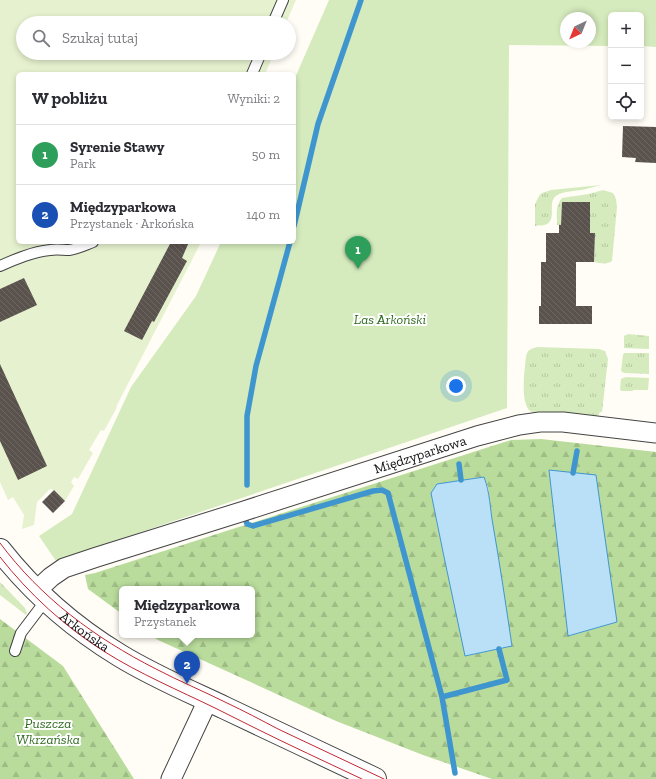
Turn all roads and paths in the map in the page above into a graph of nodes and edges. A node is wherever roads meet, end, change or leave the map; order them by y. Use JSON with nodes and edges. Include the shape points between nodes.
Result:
{"nodes":[{"id":1,"x":282,"y":0,"type":"edge"},
{"id":2,"x":276,"y":16,"type":"edge"},
{"id":3,"x":258,"y":60,"type":"edge"},
{"id":4,"x":253,"y":72,"type":"edge"},
{"id":5,"x":88,"y":244,"type":"edge"},
{"id":6,"x":0,"y":266,"type":"edge"},
{"id":7,"x":656,"y":432,"type":"edge"},
{"id":8,"x":0,"y":550,"type":"edge"},
{"id":9,"x":41,"y":595,"type":"junction"},
{"id":10,"x":15,"y":651,"type":"dead end"},
{"id":11,"x":208,"y":700,"type":"junction"},
{"id":12,"x":171,"y":779,"type":"edge"},
{"id":13,"x":375,"y":779,"type":"edge"}],
"edges":[{"from":1,"to":2,"type":"lane"},
{"from":3,"to":4,"type":"lane"},
{"from":5,"to":6,"type":"lane","via":[[70,250],[52,249],[37,252]]},
{"from":7,"to":9,"type":"street","name":"Międzyparkowa","via":[[540,422],[477,436],[64,568],[50,577]]},
{"from":8,"to":9,"type":"street","name":"Arkońska"},
{"from":9,"to":10,"type":"lane","via":[[21,632]]},
{"from":9,"to":11,"type":"street","name":"Arkońska","via":[[65,617],[117,654]]},
{"from":11,"to":12,"type":"street"},
{"from":11,"to":13,"type":"street","name":"Arkońska"}]}
